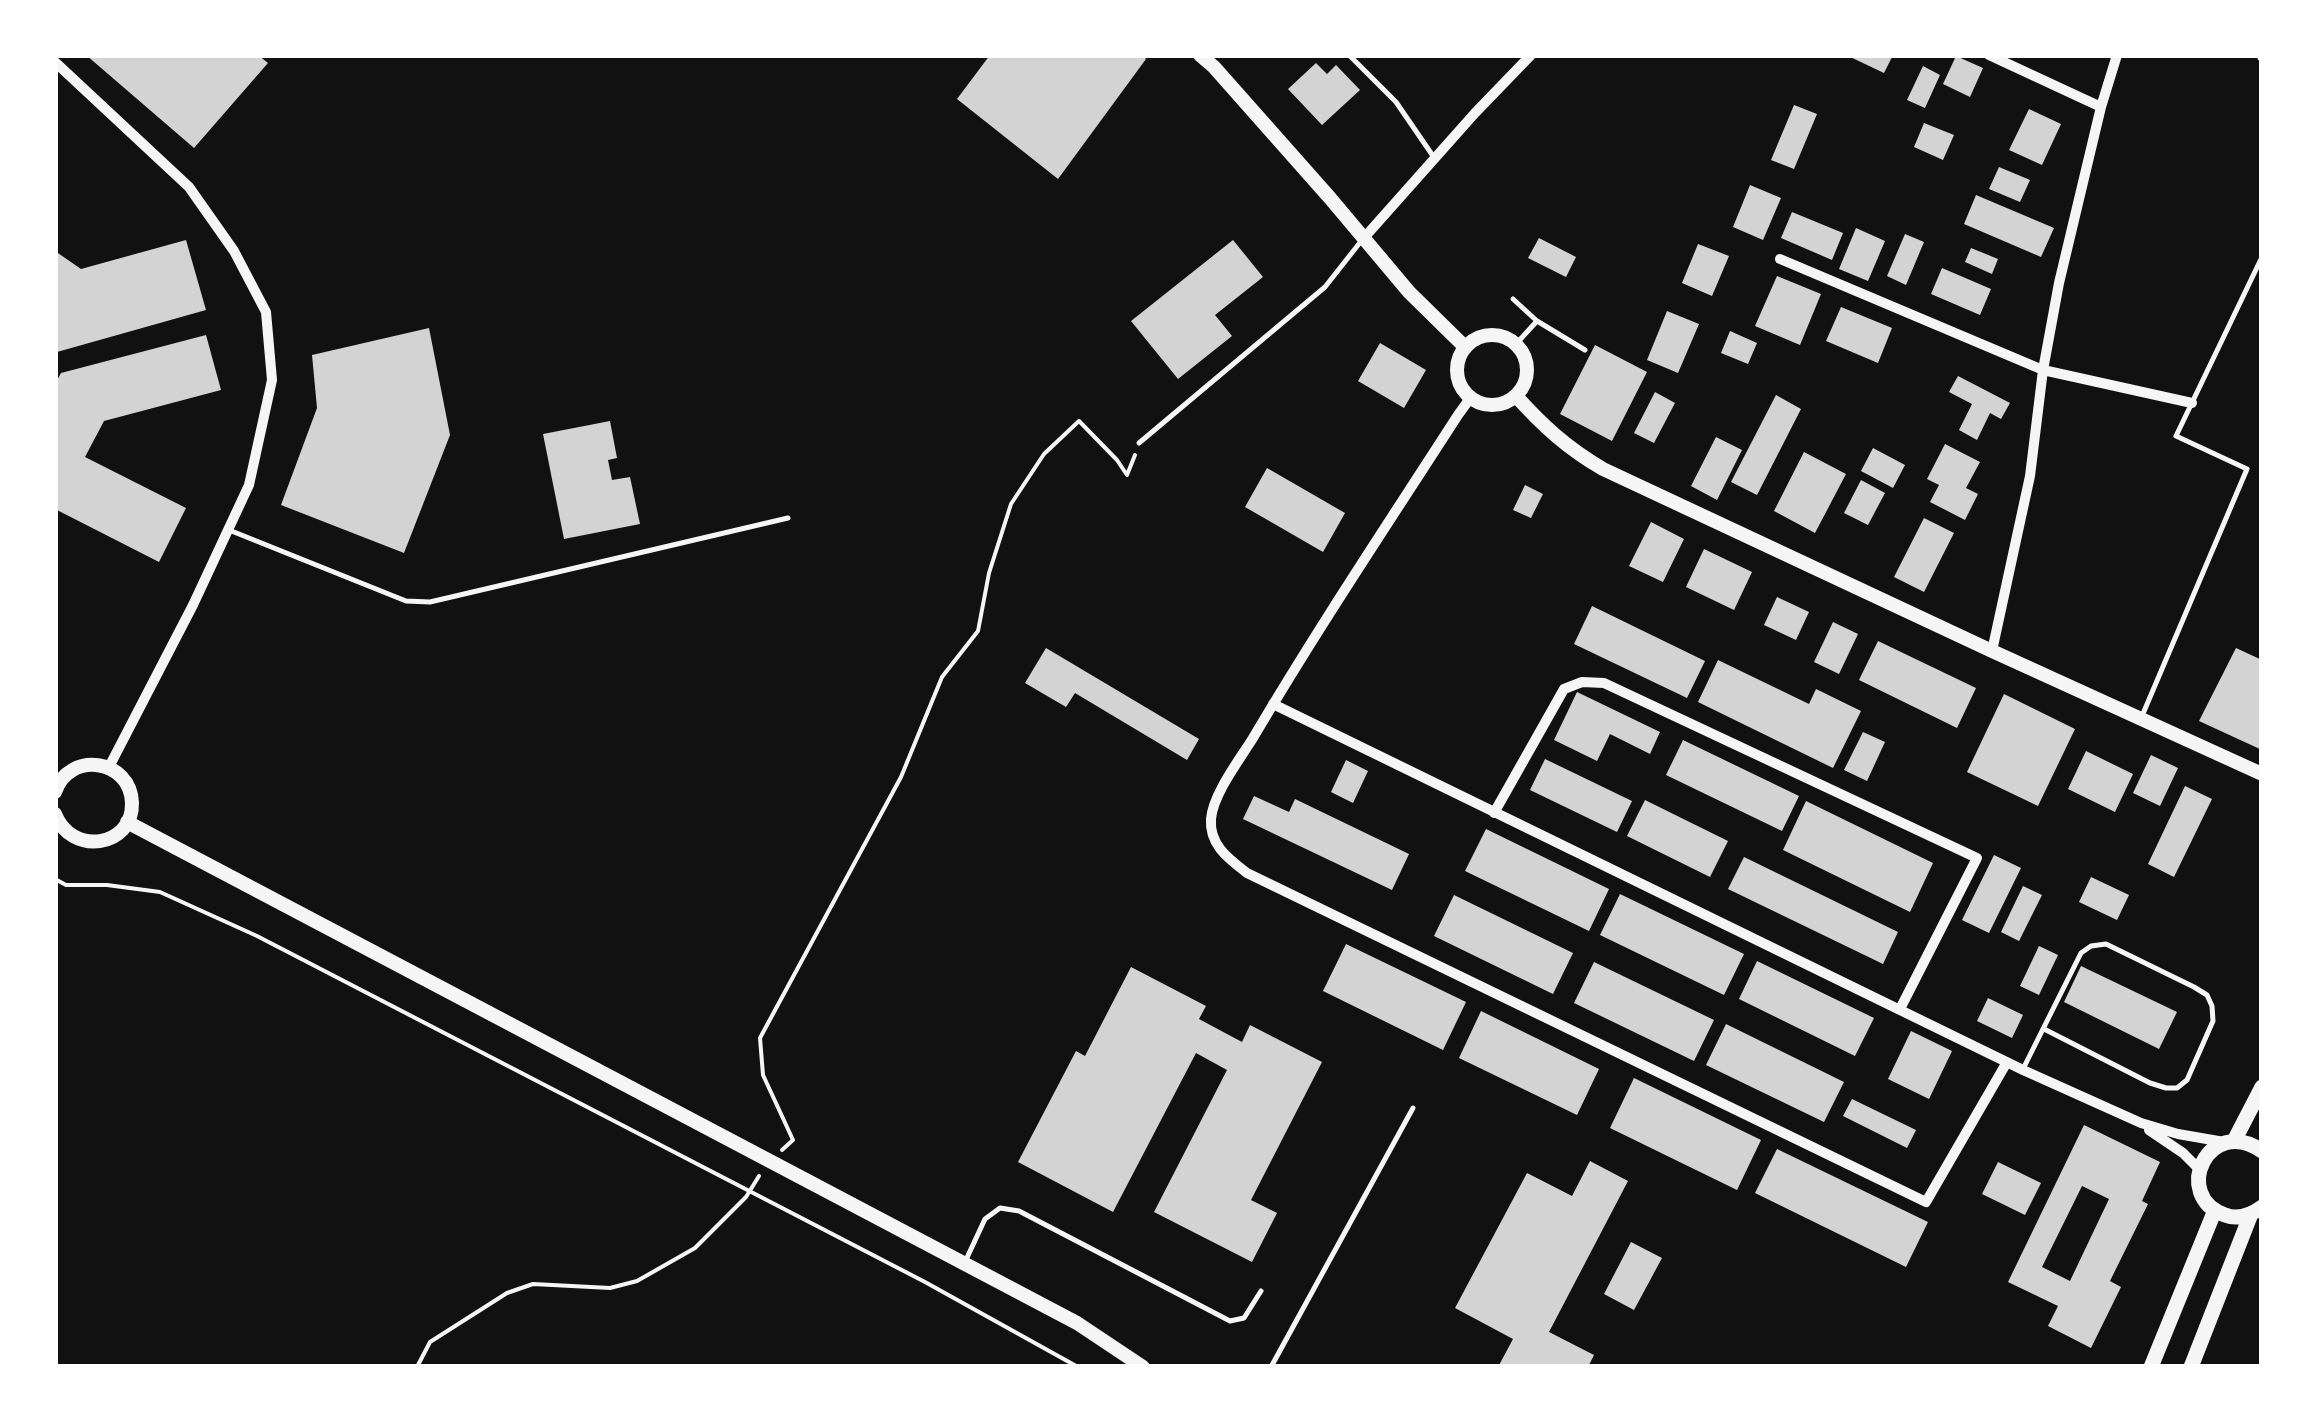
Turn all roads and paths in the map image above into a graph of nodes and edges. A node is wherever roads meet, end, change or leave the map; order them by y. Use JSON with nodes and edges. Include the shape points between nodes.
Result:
{"nodes":[{"id":1,"x":1200,"y":55,"type":"edge"},
{"id":2,"x":1349,"y":55,"type":"edge"},
{"id":3,"x":1531,"y":55,"type":"edge"},
{"id":4,"x":1990,"y":55,"type":"edge"},
{"id":5,"x":2117,"y":55,"type":"edge"},
{"id":6,"x":55,"y":62,"type":"edge"},
{"id":7,"x":2101,"y":106,"type":"junction"},
{"id":8,"x":1435,"y":159,"type":"junction"},
{"id":9,"x":1363,"y":239,"type":"junction"},
{"id":10,"x":2262,"y":257,"type":"edge"},
{"id":11,"x":1780,"y":259,"type":"dead end"},
{"id":12,"x":1512,"y":299,"type":"dead end"},
{"id":13,"x":1536,"y":321,"type":"junction"},
{"id":14,"x":1516,"y":344,"type":"junction"},
{"id":15,"x":1466,"y":347,"type":"junction"},
{"id":16,"x":1586,"y":350,"type":"dead end"},
{"id":17,"x":2043,"y":370,"type":"junction"},
{"id":18,"x":1516,"y":396,"type":"junction"},
{"id":19,"x":1471,"y":398,"type":"junction"},
{"id":20,"x":2192,"y":402,"type":"junction"},
{"id":21,"x":1139,"y":443,"type":"joint"},
{"id":22,"x":788,"y":518,"type":"dead end"},
{"id":23,"x":228,"y":530,"type":"junction"},
{"id":24,"x":1992,"y":651,"type":"junction"},
{"id":25,"x":1273,"y":704,"type":"junction"},
{"id":26,"x":2141,"y":719,"type":"junction"},
{"id":27,"x":109,"y":768,"type":"junction"},
{"id":28,"x":2262,"y":774,"type":"edge"},
{"id":29,"x":56,"y":786,"type":"edge"},
{"id":30,"x":1494,"y":813,"type":"junction"},
{"id":31,"x":55,"y":814,"type":"edge"},
{"id":32,"x":127,"y":822,"type":"junction"},
{"id":33,"x":55,"y":879,"type":"edge"},
{"id":34,"x":1900,"y":1008,"type":"junction"},
{"id":35,"x":2044,"y":1028,"type":"junction"},
{"id":36,"x":2007,"y":1062,"type":"junction"},
{"id":37,"x":2023,"y":1070,"type":"junction"},
{"id":38,"x":2262,"y":1087,"type":"edge"},
{"id":39,"x":1413,"y":1108,"type":"dead end"},
{"id":40,"x":2140,"y":1123,"type":"junction"},
{"id":41,"x":2230,"y":1142,"type":"junction"},
{"id":42,"x":2262,"y":1151,"type":"edge"},
{"id":43,"x":768,"y":1162,"type":"junction"},
{"id":44,"x":2199,"y":1170,"type":"junction"},
{"id":45,"x":749,"y":1192,"type":"junction"},
{"id":46,"x":2215,"y":1210,"type":"junction"},
{"id":47,"x":2256,"y":1211,"type":"edge"},
{"id":48,"x":964,"y":1264,"type":"junction"},
{"id":49,"x":1260,"y":1291,"type":"dead end"},
{"id":50,"x":418,"y":1367,"type":"edge"},
{"id":51,"x":1078,"y":1367,"type":"edge"},
{"id":52,"x":1143,"y":1367,"type":"edge"},
{"id":53,"x":1271,"y":1367,"type":"edge"},
{"id":54,"x":2151,"y":1367,"type":"edge"},
{"id":55,"x":2191,"y":1367,"type":"edge"}],
"edges":[{"from":1,"to":9,"type":"street"},
{"from":2,"to":8,"type":"lane","via":[[1396,102]]},
{"from":3,"to":8,"type":"street"},
{"from":4,"to":7,"type":"street"},
{"from":5,"to":7,"type":"street"},
{"from":6,"to":23,"type":"street","via":[[189,187],[266,312],[272,380],[248,485]]},
{"from":7,"to":17,"type":"street"},
{"from":8,"to":9,"type":"street"},
{"from":9,"to":15,"type":"street"},
{"from":9,"to":21,"type":"lane","via":[[1325,286]]},
{"from":10,"to":20,"type":"lane"},
{"from":11,"to":17,"type":"street"},
{"from":12,"to":13,"type":"lane"},
{"from":13,"to":14,"type":"lane"},
{"from":13,"to":16,"type":"lane"},
{"from":14,"to":15,"type":"street","via":[[1484,335]]},
{"from":14,"to":18,"type":"street","via":[[1527,376]]},
{"from":15,"to":19,"type":"street","via":[[1458,373]]},
{"from":17,"to":20,"type":"street"},
{"from":17,"to":24,"type":"street","via":[[2030,476]]},
{"from":18,"to":19,"type":"street","via":[[1498,404]]},
{"from":18,"to":24,"type":"street","via":[[1574,452],[1603,468]]},
{"from":19,"to":25,"type":"street"},
{"from":20,"to":26,"type":"lane","via":[[2176,436],[2247,469]]},
{"from":21,"to":43,"type":"path","via":[[1127,475],[1079,421],[1044,454],[1011,504],[978,630],[942,678],[901,777],[760,1038],[763,1075],[793,1140]]},
{"from":22,"to":23,"type":"lane","via":[[430,602],[406,601]]},
{"from":23,"to":27,"type":"street"},
{"from":24,"to":26,"type":"street"},
{"from":25,"to":30,"type":"street"},
{"from":25,"to":36,"type":"street","via":[[1211,818],[1224,855],[1247,872],[1926,1202]]},
{"from":26,"to":28,"type":"street"},
{"from":27,"to":29,"type":"street","via":[[74,768]]},
{"from":27,"to":32,"type":"street","via":[[130,790]]},
{"from":30,"to":34,"type":"street"},
{"from":30,"to":34,"type":"street","via":[[1564,689],[1604,683],[1978,858]]},
{"from":31,"to":32,"type":"street","via":[[68,834],[94,842],[107,840]]},
{"from":32,"to":43,"type":"street"},
{"from":33,"to":45,"type":"path","via":[[160,892]]},
{"from":34,"to":36,"type":"street"},
{"from":35,"to":35,"type":"lane","via":[[2081,953],[2106,944],[2194,986],[2206,995],[2214,1021],[2177,1088],[2150,1084]]},
{"from":35,"to":37,"type":"lane"},
{"from":36,"to":37,"type":"street"},
{"from":37,"to":40,"type":"street"},
{"from":38,"to":41,"type":"main road"},
{"from":39,"to":53,"type":"lane"},
{"from":40,"to":41,"type":"street"},
{"from":40,"to":44,"type":"street"},
{"from":41,"to":42,"type":"main road"},
{"from":41,"to":44,"type":"main road","via":[[2213,1148]]},
{"from":43,"to":45,"type":"path"},
{"from":43,"to":48,"type":"street"},
{"from":44,"to":46,"type":"main road","via":[[2200,1192]]},
{"from":45,"to":50,"type":"path","via":[[695,1248],[637,1281],[610,1288],[533,1284],[507,1294],[430,1342]]},
{"from":45,"to":51,"type":"path"},
{"from":46,"to":47,"type":"main road","via":[[2232,1217]]},
{"from":46,"to":54,"type":"main road"},
{"from":47,"to":55,"type":"main road"},
{"from":48,"to":49,"type":"lane","via":[[985,1219],[1000,1208],[1230,1321],[1244,1318]]},
{"from":48,"to":52,"type":"street"}]}
